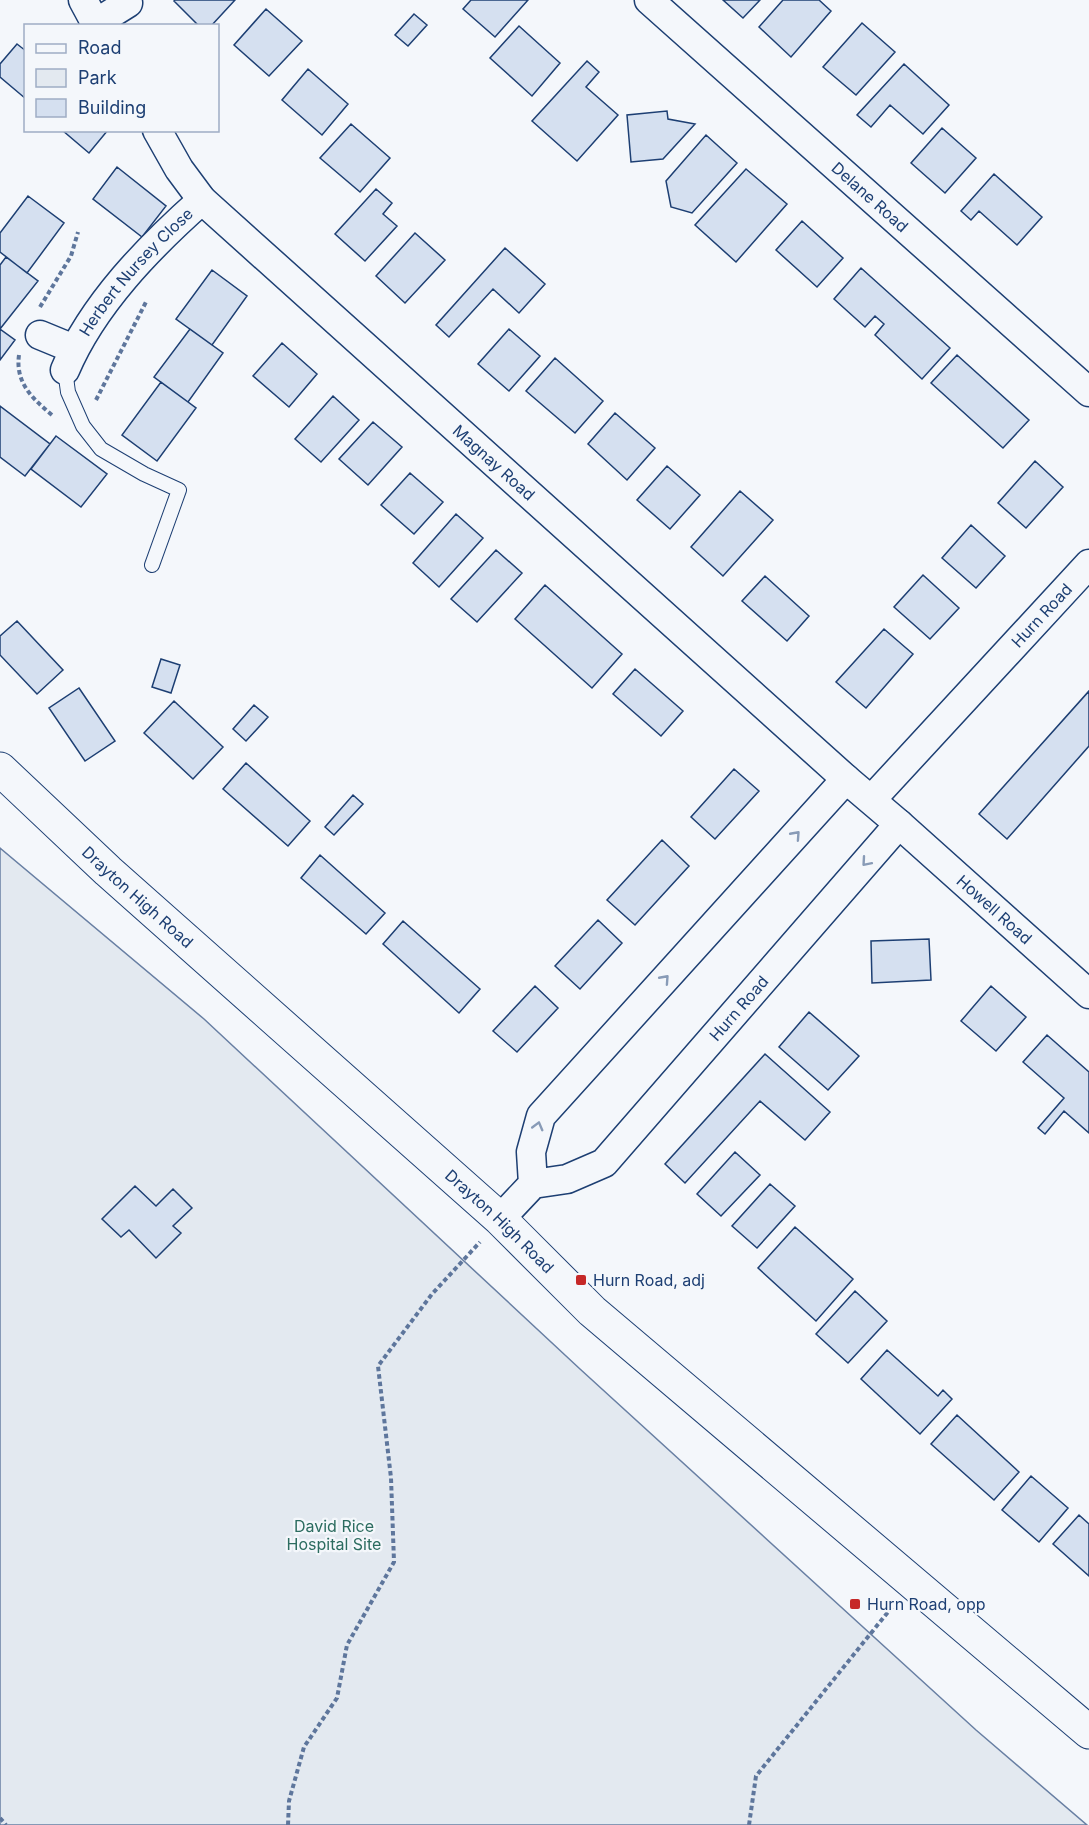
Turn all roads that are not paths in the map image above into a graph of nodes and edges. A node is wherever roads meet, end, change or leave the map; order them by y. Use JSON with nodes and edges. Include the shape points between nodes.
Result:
{"nodes":[{"id":1,"x":649,"y":0,"type":"edge"},
{"id":2,"x":128,"y":3,"type":"dead end"},
{"id":3,"x":92,"y":16,"type":"edge"},
{"id":4,"x":158,"y":132,"type":"edge"},
{"id":5,"x":202,"y":200,"type":"junction"},
{"id":6,"x":40,"y":335,"type":"dead end"},
{"id":7,"x":69,"y":360,"type":"junction"},
{"id":8,"x":1089,"y":392,"type":"edge"},
{"id":9,"x":1089,"y":564,"type":"edge"},
{"id":10,"x":152,"y":565,"type":"dead end"},
{"id":11,"x":0,"y":769,"type":"edge"},
{"id":12,"x":846,"y":779,"type":"junction"},
{"id":13,"x":872,"y":799,"type":"junction"},
{"id":14,"x":899,"y":824,"type":"junction"},
{"id":15,"x":1089,"y":994,"type":"edge"},
{"id":16,"x":533,"y":1184,"type":"junction"},
{"id":17,"x":500,"y":1219,"type":"junction"},
{"id":18,"x":1089,"y":1732,"type":"edge"}],
"edges":[{"from":1,"to":8,"type":"street","name":"Delane Road"},
{"from":2,"to":3,"type":"street"},
{"from":4,"to":5,"type":"street","name":"Magnay Road","via":[[178,169]]},
{"from":5,"to":7,"type":"street","name":"Herbert Nursey Close","via":[[172,226],[106,298]]},
{"from":5,"to":12,"type":"street","name":"Magnay Road"},
{"from":6,"to":7,"type":"street","name":"Herbert Nursey Close"},
{"from":7,"to":10,"type":"lane","via":[[68,392],[83,426],[101,449],[178,490]]},
{"from":9,"to":13,"type":"street","name":"Hurn Road"},
{"from":11,"to":17,"type":"main road","name":"Drayton High Road","via":[[108,871]]},
{"from":12,"to":13,"type":"street"},
{"from":16,"to":12,"type":"street","one_way":true,"via":[[531,1152],[541,1116]]},
{"from":13,"to":14,"type":"street"},
{"from":14,"to":15,"type":"street","name":"Howell Road"},
{"from":14,"to":16,"type":"street","name":"Hurn Road","one_way":true,"via":[[604,1163],[567,1179]]},
{"from":16,"to":17,"type":"street"},
{"from":17,"to":18,"type":"main road","name":"Drayton High Road","via":[[592,1311]]}]}
